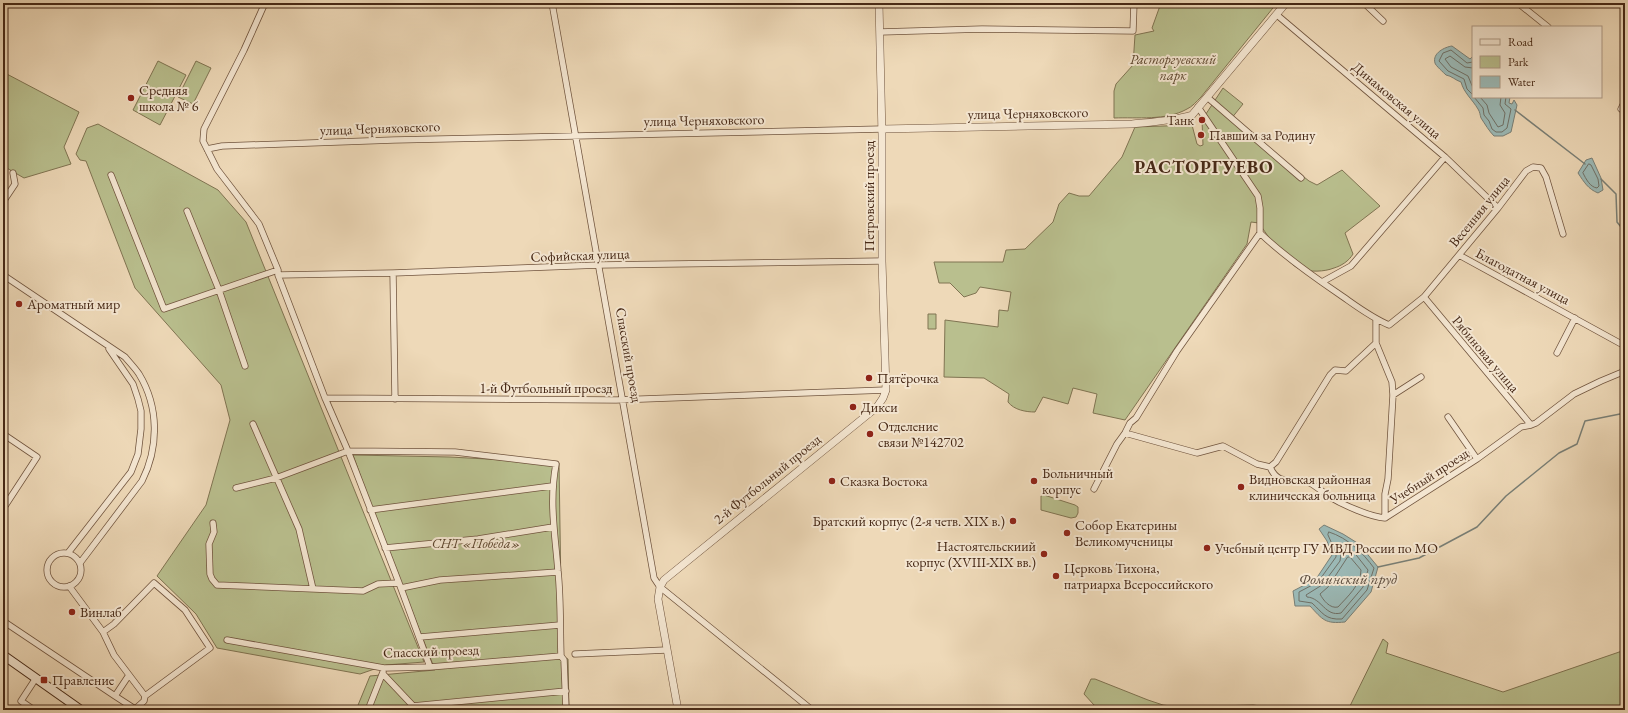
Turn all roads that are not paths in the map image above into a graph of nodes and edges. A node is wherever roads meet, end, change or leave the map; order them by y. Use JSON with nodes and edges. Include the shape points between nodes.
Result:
{"nodes":[{"id":1,"x":265,"y":3,"type":"edge"},
{"id":2,"x":552,"y":3,"type":"edge"},
{"id":3,"x":879,"y":3,"type":"edge"},
{"id":4,"x":1134,"y":3,"type":"edge"},
{"id":5,"x":1286,"y":3,"type":"edge"},
{"id":6,"x":1364,"y":3,"type":"edge"},
{"id":7,"x":1518,"y":3,"type":"edge"},
{"id":8,"x":1277,"y":15,"type":"junction"},
{"id":9,"x":1383,"y":21,"type":"dead end"},
{"id":10,"x":1547,"y":26,"type":"edge"},
{"id":11,"x":880,"y":32,"type":"junction"},
{"id":12,"x":1207,"y":97,"type":"junction"},
{"id":13,"x":1625,"y":101,"type":"edge"},
{"id":14,"x":1198,"y":107,"type":"junction"},
{"id":15,"x":1621,"y":109,"type":"dead end"},
{"id":16,"x":882,"y":129,"type":"junction"},
{"id":17,"x":576,"y":136,"type":"junction"},
{"id":18,"x":207,"y":149,"type":"junction"},
{"id":19,"x":1445,"y":157,"type":"junction"},
{"id":20,"x":13,"y":172,"type":"dead end"},
{"id":21,"x":111,"y":175,"type":"dead end"},
{"id":22,"x":1301,"y":178,"type":"dead end"},
{"id":23,"x":3,"y":202,"type":"edge"},
{"id":24,"x":1498,"y":208,"type":"junction"},
{"id":25,"x":187,"y":211,"type":"dead end"},
{"id":26,"x":1260,"y":233,"type":"junction"},
{"id":27,"x":1563,"y":234,"type":"dead end"},
{"id":28,"x":1459,"y":255,"type":"junction"},
{"id":29,"x":882,"y":261,"type":"junction"},
{"id":30,"x":599,"y":265,"type":"junction"},
{"id":31,"x":278,"y":272,"type":"junction"},
{"id":32,"x":392,"y":273,"type":"junction"},
{"id":33,"x":3,"y":274,"type":"edge"},
{"id":34,"x":1322,"y":282,"type":"junction"},
{"id":35,"x":219,"y":290,"type":"junction"},
{"id":36,"x":1424,"y":297,"type":"junction"},
{"id":37,"x":1575,"y":318,"type":"junction"},
{"id":38,"x":1376,"y":320,"type":"junction"},
{"id":39,"x":1376,"y":343,"type":"junction"},
{"id":40,"x":107,"y":345,"type":"junction"},
{"id":41,"x":1625,"y":346,"type":"edge"},
{"id":42,"x":1557,"y":353,"type":"dead end"},
{"id":43,"x":245,"y":366,"type":"dead end"},
{"id":44,"x":1625,"y":371,"type":"edge"},
{"id":45,"x":1421,"y":377,"type":"dead end"},
{"id":46,"x":886,"y":390,"type":"junction"},
{"id":47,"x":1393,"y":395,"type":"junction"},
{"id":48,"x":325,"y":398,"type":"junction"},
{"id":49,"x":395,"y":399,"type":"junction"},
{"id":50,"x":623,"y":400,"type":"junction"},
{"id":51,"x":1448,"y":417,"type":"dead end"},
{"id":52,"x":252,"y":424,"type":"dead end"},
{"id":53,"x":1531,"y":426,"type":"junction"},
{"id":54,"x":1125,"y":433,"type":"junction"},
{"id":55,"x":3,"y":434,"type":"edge"},
{"id":56,"x":348,"y":451,"type":"junction"},
{"id":57,"x":1478,"y":459,"type":"junction"},
{"id":58,"x":1270,"y":467,"type":"junction"},
{"id":59,"x":276,"y":478,"type":"junction"},
{"id":60,"x":552,"y":486,"type":"junction"},
{"id":61,"x":236,"y":488,"type":"dead end"},
{"id":62,"x":1094,"y":489,"type":"dead end"},
{"id":63,"x":3,"y":509,"type":"edge"},
{"id":64,"x":370,"y":510,"type":"junction"},
{"id":65,"x":1385,"y":518,"type":"junction"},
{"id":66,"x":213,"y":523,"type":"dead end"},
{"id":67,"x":553,"y":527,"type":"junction"},
{"id":68,"x":385,"y":548,"type":"junction"},
{"id":69,"x":68,"y":553,"type":"junction"},
{"id":70,"x":80,"y":563,"type":"junction"},
{"id":71,"x":558,"y":572,"type":"junction"},
{"id":72,"x":69,"y":586,"type":"junction"},
{"id":73,"x":400,"y":586,"type":"junction"},
{"id":74,"x":660,"y":587,"type":"junction"},
{"id":75,"x":313,"y":589,"type":"junction"},
{"id":76,"x":3,"y":621,"type":"edge"},
{"id":77,"x":560,"y":625,"type":"junction"},
{"id":78,"x":103,"y":632,"type":"junction"},
{"id":79,"x":420,"y":637,"type":"junction"},
{"id":80,"x":227,"y":640,"type":"dead end"},
{"id":81,"x":666,"y":650,"type":"junction"},
{"id":82,"x":575,"y":654,"type":"dead end"},
{"id":83,"x":3,"y":655,"type":"edge"},
{"id":84,"x":562,"y":658,"type":"junction"},
{"id":85,"x":430,"y":667,"type":"junction"},
{"id":86,"x":384,"y":668,"type":"junction"},
{"id":87,"x":383,"y":674,"type":"junction"},
{"id":88,"x":129,"y":676,"type":"junction"},
{"id":89,"x":36,"y":678,"type":"junction"},
{"id":90,"x":566,"y":691,"type":"junction"},
{"id":91,"x":115,"y":696,"type":"junction"},
{"id":92,"x":145,"y":696,"type":"junction"},
{"id":93,"x":415,"y":708,"type":"edge"},
{"id":94,"x":34,"y":710,"type":"edge"},
{"id":95,"x":81,"y":710,"type":"edge"},
{"id":96,"x":368,"y":710,"type":"edge"},
{"id":97,"x":566,"y":710,"type":"edge"},
{"id":98,"x":678,"y":710,"type":"edge"},
{"id":99,"x":812,"y":710,"type":"edge"}],
"edges":[{"from":1,"to":18,"type":"street","via":[[204,128],[203,141]]},
{"from":2,"to":17,"type":"street","name":"Спасский проезд"},
{"from":3,"to":11,"type":"street","name":"Петровский проезд"},
{"from":4,"to":11,"type":"street","via":[[1133,31],[982,29]]},
{"from":5,"to":8,"type":"street","name":"улица Черняховского"},
{"from":6,"to":9,"type":"street"},
{"from":7,"to":10,"type":"street"},
{"from":8,"to":12,"type":"street","name":"улица Черняховского"},
{"from":8,"to":19,"type":"street","name":"Динамовская улица"},
{"from":11,"to":16,"type":"street","name":"Петровский проезд"},
{"from":12,"to":14,"type":"street","name":"улица Черняховского"},
{"from":12,"to":22,"type":"street"},
{"from":13,"to":15,"type":"street"},
{"from":14,"to":16,"type":"street","name":"улица Черняховского","via":[[1192,115],[1160,122]]},
{"from":14,"to":26,"type":"street","via":[[1258,196]]},
{"from":16,"to":17,"type":"street","name":"улица Черняховского"},
{"from":16,"to":29,"type":"street","name":"Петровский проезд"},
{"from":17,"to":18,"type":"street","name":"улица Черняховского","via":[[222,146]]},
{"from":17,"to":30,"type":"street","name":"Спасский проезд"},
{"from":18,"to":31,"type":"street","via":[[216,169],[259,224]]},
{"from":19,"to":24,"type":"street","name":"Динамовская улица"},
{"from":19,"to":34,"type":"street","via":[[1351,266]]},
{"from":20,"to":23,"type":"street","via":[[15,184]]},
{"from":21,"to":35,"type":"street","name":"Софийская улица","via":[[164,309]]},
{"from":24,"to":27,"type":"street","name":"Весенняя улица","via":[[1526,171],[1533,167],[1541,168],[1546,176]]},
{"from":24,"to":28,"type":"street","name":"Весенняя улица"},
{"from":25,"to":35,"type":"street"},
{"from":26,"to":34,"type":"street","via":[[1274,247]]},
{"from":26,"to":54,"type":"street","via":[[1177,351]]},
{"from":28,"to":36,"type":"street","name":"Весенняя улица"},
{"from":28,"to":37,"type":"street","name":"Благодатная улица"},
{"from":29,"to":30,"type":"street","name":"Софийская улица"},
{"from":29,"to":46,"type":"street","name":"Петровский проезд"},
{"from":30,"to":32,"type":"street","name":"Софийская улица"},
{"from":30,"to":50,"type":"street","name":"Спасский проезд"},
{"from":31,"to":32,"type":"street","name":"Софийская улица"},
{"from":31,"to":35,"type":"street","name":"Софийская улица"},
{"from":31,"to":48,"type":"street"},
{"from":32,"to":49,"type":"street"},
{"from":33,"to":40,"type":"street"},
{"from":34,"to":38,"type":"street"},
{"from":35,"to":43,"type":"street"},
{"from":36,"to":38,"type":"street","name":"Весенняя улица","via":[[1389,325]]},
{"from":36,"to":53,"type":"street","name":"Рябиновая улица"},
{"from":37,"to":41,"type":"street","name":"Благодатная улица"},
{"from":37,"to":42,"type":"street","name":"Благодатная улица"},
{"from":38,"to":39,"type":"street"},
{"from":39,"to":47,"type":"street","via":[[1392,382]]},
{"from":39,"to":58,"type":"street","via":[[1346,371],[1335,370],[1330,375],[1276,462]]},
{"from":40,"to":69,"type":"street","via":[[133,384],[138,399],[141,429],[138,454],[131,472]]},
{"from":40,"to":70,"type":"street","via":[[125,358],[146,386],[152,404],[155,439],[152,456],[142,481]]},
{"from":44,"to":53,"type":"street","name":"Учебный проезд","via":[[1574,394]]},
{"from":45,"to":47,"type":"street"},
{"from":46,"to":50,"type":"street","name":"1-й Футбольный проезд"},
{"from":46,"to":74,"type":"street","name":"2-й Футбольный проезд","via":[[877,407],[664,580]]},
{"from":47,"to":65,"type":"street"},
{"from":48,"to":49,"type":"street","name":"1-й Футбольный проезд"},
{"from":48,"to":56,"type":"street"},
{"from":49,"to":50,"type":"street","name":"1-й Футбольный проезд"},
{"from":50,"to":74,"type":"street","name":"Спасский проезд","via":[[654,578]]},
{"from":51,"to":57,"type":"street"},
{"from":52,"to":59,"type":"street"},
{"from":53,"to":57,"type":"street","name":"Учебный проезд","via":[[1521,427]]},
{"from":54,"to":58,"type":"street","name":"Учебный проезд","via":[[1197,453],[1223,446],[1257,464]]},
{"from":54,"to":62,"type":"street"},
{"from":55,"to":63,"type":"street","via":[[37,457]]},
{"from":56,"to":59,"type":"street"},
{"from":56,"to":60,"type":"street","via":[[455,452],[556,464]]},
{"from":56,"to":64,"type":"street"},
{"from":57,"to":65,"type":"street","name":"Учебный проезд"},
{"from":58,"to":65,"type":"street","name":"Учебный проезд","via":[[1273,474],[1280,479],[1308,482],[1331,497],[1375,518]]},
{"from":59,"to":61,"type":"street"},
{"from":59,"to":75,"type":"street","via":[[299,529]]},
{"from":60,"to":64,"type":"street"},
{"from":60,"to":67,"type":"street"},
{"from":64,"to":68,"type":"street"},
{"from":66,"to":75,"type":"street","via":[[214,532],[209,544],[210,574],[217,584]]},
{"from":67,"to":68,"type":"street"},
{"from":67,"to":71,"type":"street"},
{"from":68,"to":73,"type":"street"},
{"from":69,"to":70,"type":"street"},
{"from":69,"to":72,"type":"street","via":[[56,554],[48,562],[47,573],[53,583]]},
{"from":70,"to":72,"type":"street","via":[[81,574],[78,580]]},
{"from":71,"to":73,"type":"street","via":[[440,580]]},
{"from":71,"to":77,"type":"street"},
{"from":72,"to":78,"type":"street"},
{"from":73,"to":75,"type":"street","via":[[378,584],[364,591]]},
{"from":73,"to":79,"type":"street"},
{"from":74,"to":81,"type":"street","name":"Спасский проезд","via":[[658,599]]},
{"from":74,"to":99,"type":"street"},
{"from":76,"to":91,"type":"street"},
{"from":77,"to":79,"type":"street"},
{"from":77,"to":84,"type":"street"},
{"from":78,"to":88,"type":"street","via":[[114,656]]},
{"from":78,"to":92,"type":"street","via":[[154,583],[184,610],[198,629],[210,648]]},
{"from":79,"to":85,"type":"street"},
{"from":80,"to":86,"type":"street","name":"Спасский проезд"},
{"from":81,"to":82,"type":"street"},
{"from":81,"to":98,"type":"street","name":"Спасский проезд"},
{"from":83,"to":89,"type":"main road"},
{"from":84,"to":85,"type":"street","name":"Спасский проезд"},
{"from":84,"to":90,"type":"street"},
{"from":85,"to":86,"type":"street","name":"Спасский проезд"},
{"from":86,"to":87,"type":"street"},
{"from":87,"to":93,"type":"street"},
{"from":87,"to":96,"type":"street"},
{"from":88,"to":91,"type":"street"},
{"from":88,"to":92,"type":"street"},
{"from":89,"to":94,"type":"street","via":[[21,701]]},
{"from":89,"to":95,"type":"main road"},
{"from":90,"to":93,"type":"street"},
{"from":90,"to":97,"type":"street"},
{"from":91,"to":92,"type":"street","via":[[134,709],[144,701]]}]}
